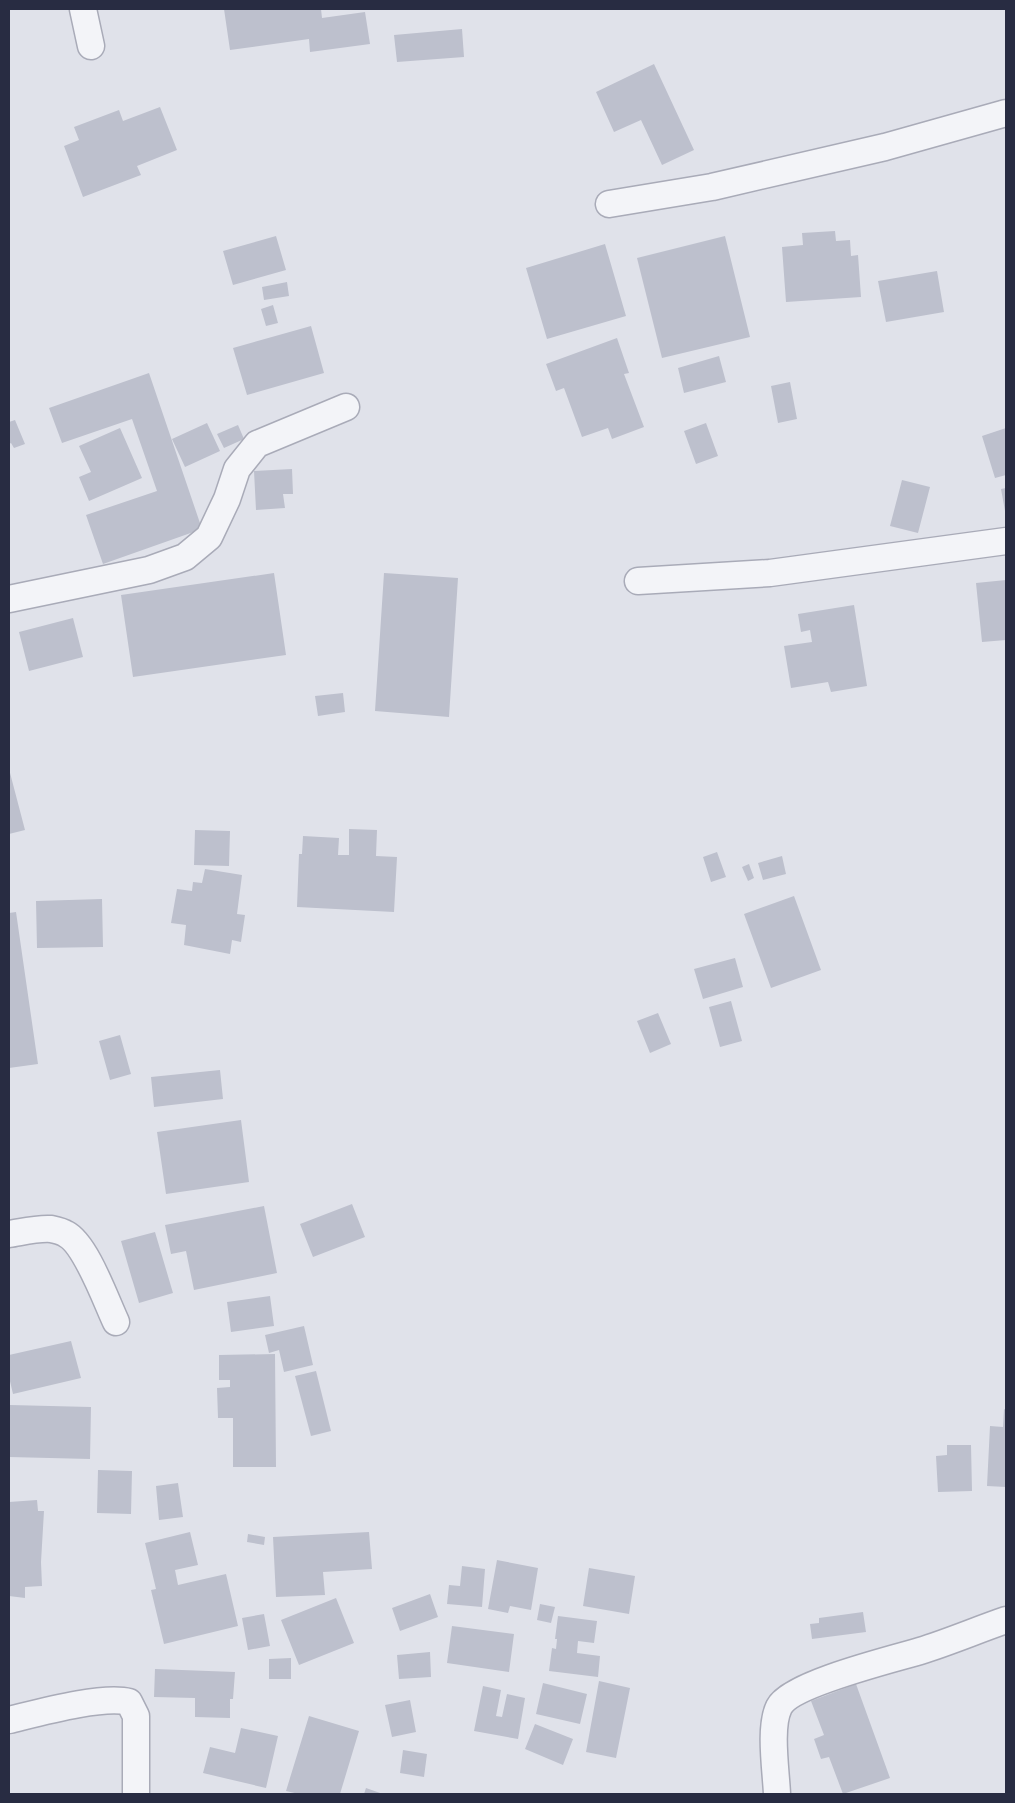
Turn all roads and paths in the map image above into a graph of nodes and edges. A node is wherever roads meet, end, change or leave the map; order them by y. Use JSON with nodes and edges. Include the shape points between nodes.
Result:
{"nodes":[{"id":1,"x":83,"y":9,"type":"edge"},
{"id":2,"x":91,"y":46,"type":"dead end"},
{"id":3,"x":1006,"y":113,"type":"edge"},
{"id":4,"x":609,"y":204,"type":"dead end"},
{"id":5,"x":346,"y":407,"type":"dead end"},
{"id":6,"x":1006,"y":540,"type":"edge"},
{"id":7,"x":638,"y":581,"type":"dead end"},
{"id":8,"x":9,"y":599,"type":"edge"},
{"id":9,"x":9,"y":1234,"type":"edge"},
{"id":10,"x":116,"y":1322,"type":"dead end"},
{"id":11,"x":1006,"y":1620,"type":"edge"},
{"id":12,"x":9,"y":1720,"type":"edge"},
{"id":13,"x":136,"y":1794,"type":"edge"},
{"id":14,"x":776,"y":1794,"type":"edge"}],
"edges":[{"from":1,"to":2,"type":"street"},
{"from":3,"to":4,"type":"street","via":[[885,147],[712,187]]},
{"from":5,"to":8,"type":"street","via":[[257,444],[237,468],[209,537],[185,557],[149,570]]},
{"from":6,"to":7,"type":"street","via":[[770,573]]},
{"from":9,"to":10,"type":"street","via":[[52,1229],[67,1234],[89,1264]]},
{"from":11,"to":14,"type":"street","via":[[921,1651],[855,1669],[794,1693],[779,1706],[775,1726]]},
{"from":12,"to":13,"type":"street","via":[[112,1699],[129,1702],[136,1716]]}]}
